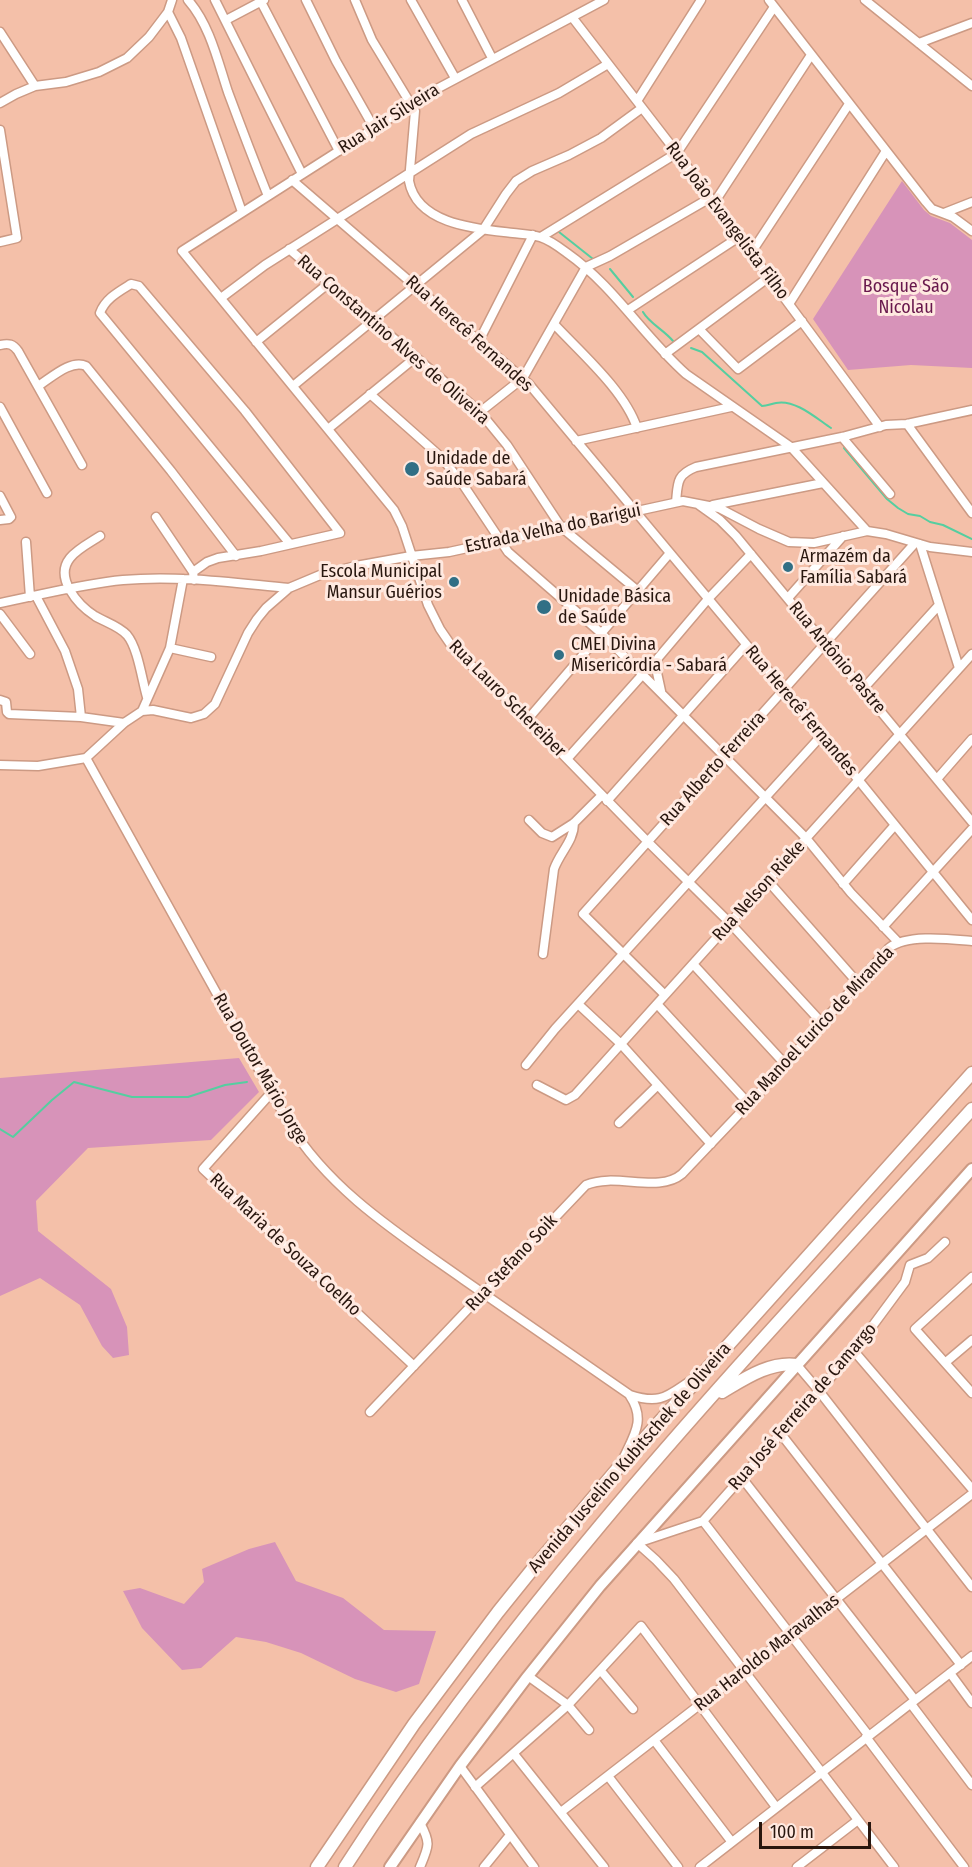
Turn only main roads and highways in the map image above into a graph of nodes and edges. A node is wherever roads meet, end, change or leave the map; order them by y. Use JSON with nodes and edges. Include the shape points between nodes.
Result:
{"nodes":[{"id":1,"x":972,"y":1072,"type":"edge"},
{"id":2,"x":972,"y":1109,"type":"edge"},
{"id":3,"x":972,"y":1169,"type":"edge"},
{"id":4,"x":796,"y":1365,"type":"junction"},
{"id":5,"x":711,"y":1399,"type":"junction"},
{"id":6,"x":317,"y":1867,"type":"edge"},
{"id":7,"x":345,"y":1867,"type":"edge"},
{"id":8,"x":390,"y":1867,"type":"edge"}],
"edges":[{"from":1,"to":6,"type":"highway","name":"Avenida Juscelino Kubitschek de Oliveira","via":[[531,1571],[400,1744]]},
{"from":2,"to":5,"type":"highway","name":"Avenida Juscelino Kubitschek de Oliveira"},
{"from":3,"to":4,"type":"main road"},
{"from":4,"to":5,"type":"highway","via":[[780,1365],[752,1375]]},
{"from":4,"to":8,"type":"main road","via":[[636,1543],[528,1676]]},
{"from":5,"to":7,"type":"highway","name":"Avenida Juscelino Kubitschek de Oliveira","via":[[531,1608],[425,1748]]}]}
